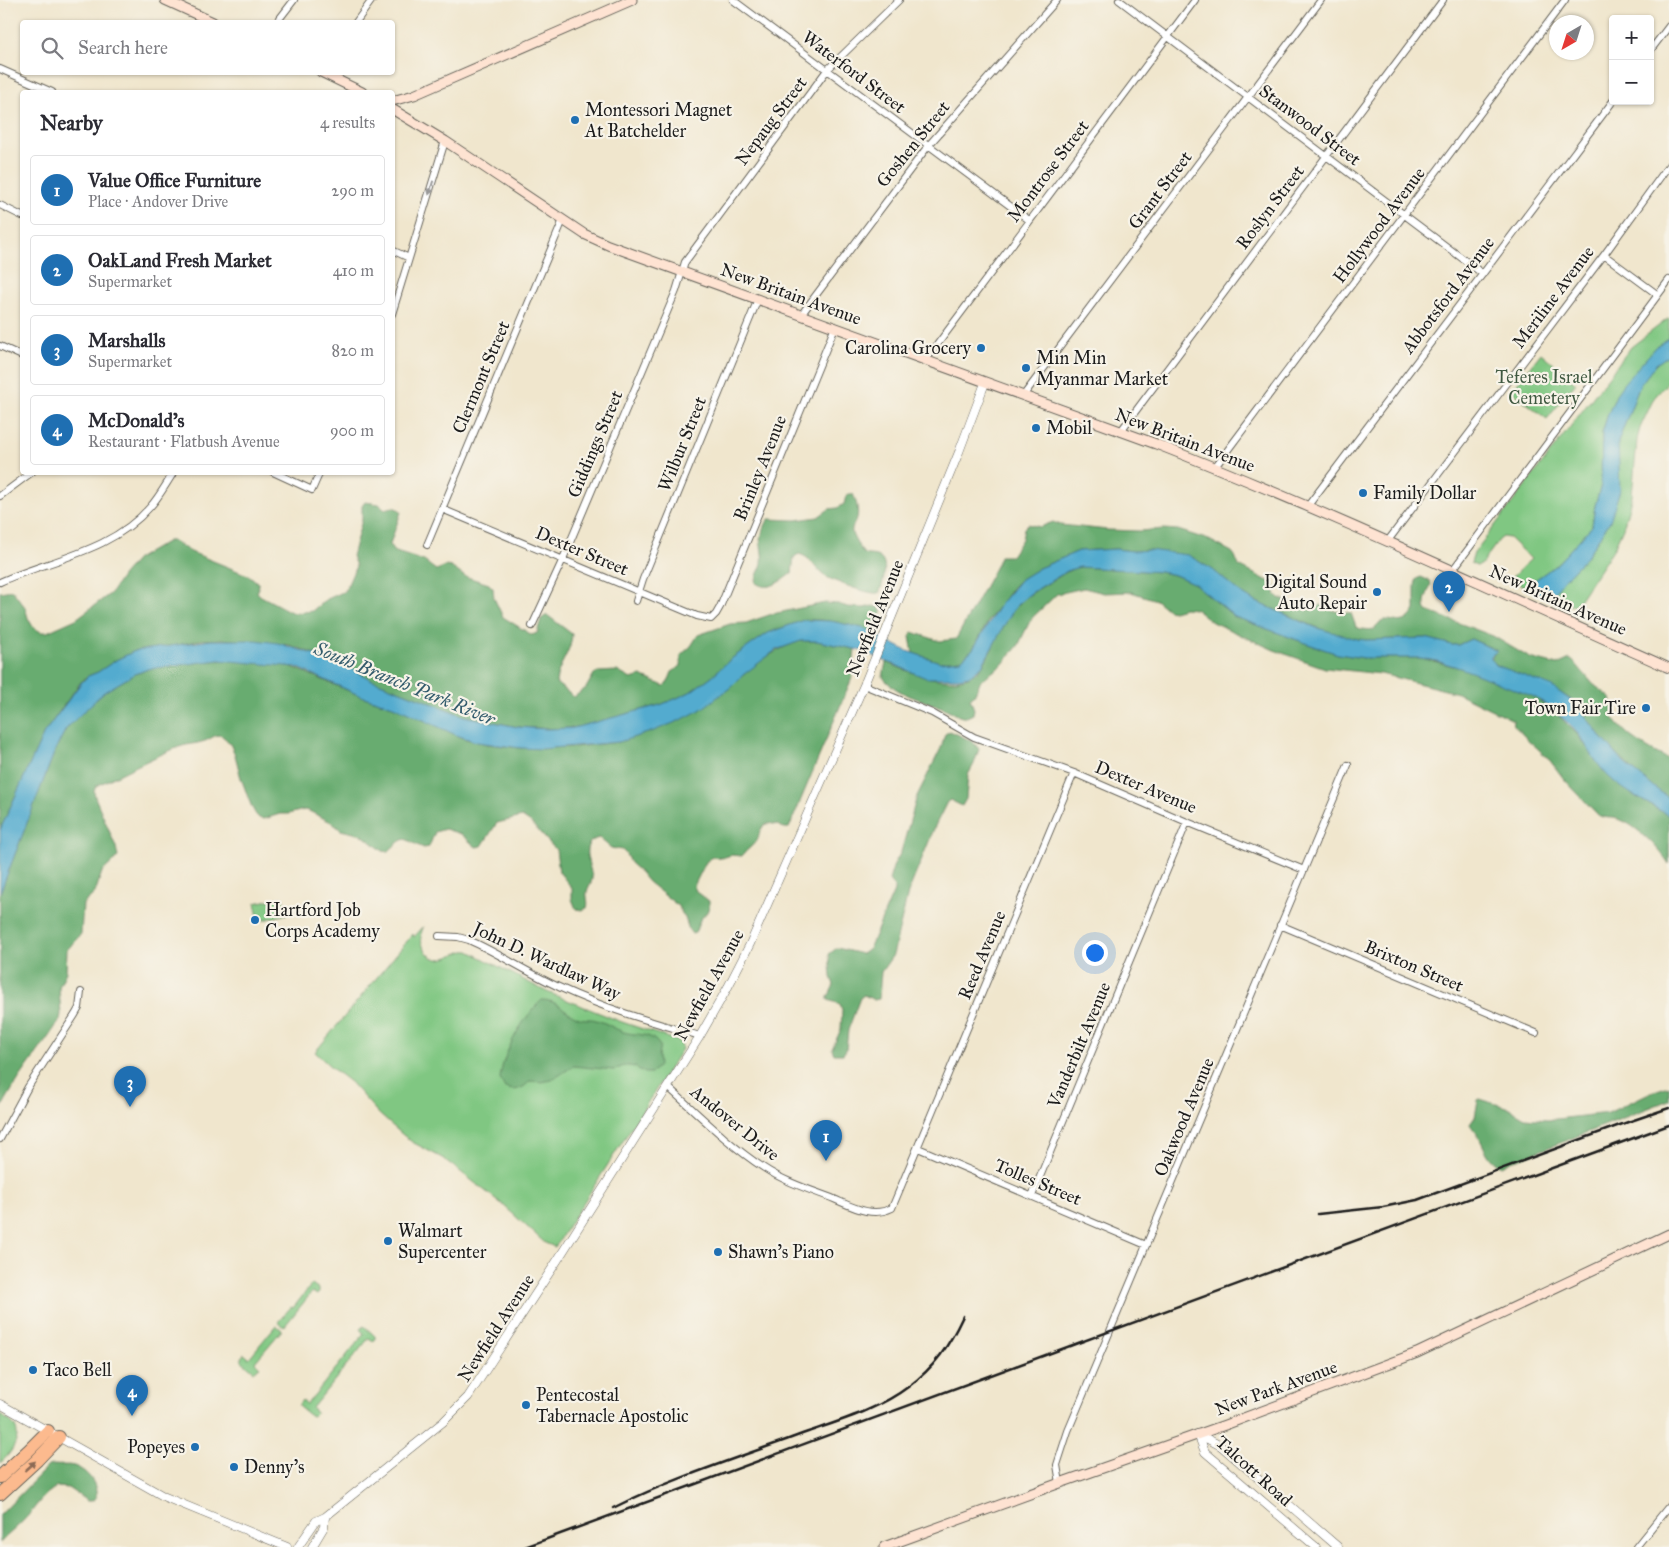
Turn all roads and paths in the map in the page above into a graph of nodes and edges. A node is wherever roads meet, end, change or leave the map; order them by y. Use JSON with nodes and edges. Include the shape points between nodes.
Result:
{"nodes":[{"id":1,"x":164,"y":0,"type":"edge"},
{"id":2,"x":294,"y":0,"type":"edge"},
{"id":3,"x":372,"y":0,"type":"edge"},
{"id":4,"x":632,"y":0,"type":"edge"},
{"id":5,"x":733,"y":0,"type":"edge"},
{"id":6,"x":899,"y":0,"type":"edge"},
{"id":7,"x":1057,"y":0,"type":"edge"},
{"id":8,"x":1119,"y":0,"type":"edge"},
{"id":9,"x":1195,"y":0,"type":"edge"},
{"id":10,"x":1321,"y":0,"type":"edge"},
{"id":11,"x":1443,"y":0,"type":"edge"},
{"id":12,"x":1565,"y":0,"type":"edge"},
{"id":13,"x":209,"y":20,"type":"edge"},
{"id":14,"x":279,"y":20,"type":"edge"},
{"id":15,"x":357,"y":20,"type":"edge"},
{"id":16,"x":1669,"y":26,"type":"edge"},
{"id":17,"x":1168,"y":37,"type":"junction"},
{"id":18,"x":1654,"y":46,"type":"edge"},
{"id":19,"x":0,"y":69,"type":"edge"},
{"id":20,"x":827,"y":70,"type":"junction"},
{"id":21,"x":326,"y":75,"type":"edge"},
{"id":22,"x":47,"y":90,"type":"edge"},
{"id":23,"x":358,"y":90,"type":"edge"},
{"id":24,"x":1249,"y":98,"type":"junction"},
{"id":25,"x":395,"y":100,"type":"edge"},
{"id":26,"x":1610,"y":105,"type":"edge"},
{"id":27,"x":395,"y":111,"type":"edge"},
{"id":28,"x":445,"y":141,"type":"junction"},
{"id":29,"x":928,"y":146,"type":"junction"},
{"id":30,"x":1327,"y":156,"type":"junction"},
{"id":31,"x":1669,"y":165,"type":"edge"},
{"id":32,"x":0,"y":205,"type":"edge"},
{"id":33,"x":20,"y":215,"type":"edge"},
{"id":34,"x":1405,"y":215,"type":"junction"},
{"id":35,"x":562,"y":220,"type":"junction"},
{"id":36,"x":1029,"y":220,"type":"junction"},
{"id":37,"x":395,"y":251,"type":"edge"},
{"id":38,"x":1604,"y":255,"type":"junction"},
{"id":39,"x":409,"y":258,"type":"junction"},
{"id":40,"x":681,"y":272,"type":"junction"},
{"id":41,"x":1483,"y":274,"type":"junction"},
{"id":42,"x":1669,"y":280,"type":"edge"},
{"id":43,"x":1658,"y":295,"type":"junction"},
{"id":44,"x":758,"y":299,"type":"junction"},
{"id":45,"x":395,"y":304,"type":"edge"},
{"id":46,"x":801,"y":315,"type":"junction"},
{"id":47,"x":835,"y":327,"type":"junction"},
{"id":48,"x":0,"y":346,"type":"edge"},
{"id":49,"x":20,"y":355,"type":"edge"},
{"id":50,"x":926,"y":361,"type":"junction"},
{"id":51,"x":985,"y":383,"type":"junction"},
{"id":52,"x":1023,"y":396,"type":"junction"},
{"id":53,"x":1120,"y":432,"type":"junction"},
{"id":54,"x":1215,"y":467,"type":"junction"},
{"id":55,"x":28,"y":475,"type":"edge"},
{"id":56,"x":172,"y":475,"type":"edge"},
{"id":57,"x":280,"y":475,"type":"edge"},
{"id":58,"x":319,"y":475,"type":"edge"},
{"id":59,"x":1,"y":494,"type":"edge"},
{"id":60,"x":1307,"y":507,"type":"junction"},
{"id":61,"x":442,"y":509,"type":"junction"},
{"id":62,"x":1387,"y":542,"type":"junction"},
{"id":63,"x":427,"y":545,"type":"dead end"},
{"id":64,"x":563,"y":559,"type":"junction"},
{"id":65,"x":1452,"y":570,"type":"junction"},
{"id":66,"x":0,"y":582,"type":"edge"},
{"id":67,"x":639,"y":591,"type":"junction"},
{"id":68,"x":636,"y":602,"type":"dead end"},
{"id":69,"x":711,"y":619,"type":"joint"},
{"id":70,"x":532,"y":626,"type":"dead end"},
{"id":71,"x":1669,"y":668,"type":"edge"},
{"id":72,"x":864,"y":685,"type":"junction"},
{"id":73,"x":1348,"y":765,"type":"dead end"},
{"id":74,"x":1074,"y":773,"type":"junction"},
{"id":75,"x":1187,"y":822,"type":"junction"},
{"id":76,"x":1304,"y":870,"type":"junction"},
{"id":77,"x":1280,"y":925,"type":"junction"},
{"id":78,"x":439,"y":936,"type":"dead end"},
{"id":79,"x":81,"y":992,"type":"dead end"},
{"id":80,"x":1536,"y":1033,"type":"dead end"},
{"id":81,"x":700,"y":1036,"type":"junction"},
{"id":82,"x":668,"y":1087,"type":"junction"},
{"id":83,"x":0,"y":1140,"type":"edge"},
{"id":84,"x":918,"y":1148,"type":"junction"},
{"id":85,"x":1032,"y":1196,"type":"junction"},
{"id":86,"x":1669,"y":1234,"type":"edge"},
{"id":87,"x":1146,"y":1245,"type":"junction"},
{"id":88,"x":0,"y":1404,"type":"edge"},
{"id":89,"x":53,"y":1434,"type":"junction"},
{"id":90,"x":1198,"y":1434,"type":"junction"},
{"id":91,"x":0,"y":1477,"type":"edge"},
{"id":92,"x":1060,"y":1483,"type":"junction"},
{"id":93,"x":0,"y":1494,"type":"edge"},
{"id":94,"x":1669,"y":1506,"type":"edge"},
{"id":95,"x":325,"y":1517,"type":"junction"},
{"id":96,"x":1304,"y":1518,"type":"junction"},
{"id":97,"x":1295,"y":1528,"type":"junction"},
{"id":98,"x":287,"y":1547,"type":"edge"},
{"id":99,"x":298,"y":1547,"type":"edge"},
{"id":100,"x":312,"y":1547,"type":"edge"},
{"id":101,"x":884,"y":1547,"type":"edge"},
{"id":102,"x":1316,"y":1547,"type":"edge"},
{"id":103,"x":1338,"y":1547,"type":"edge"},
{"id":104,"x":1636,"y":1547,"type":"edge"}],
"edges":[{"from":1,"to":13,"type":"main road"},
{"from":2,"to":14,"type":"street"},
{"from":3,"to":15,"type":"street"},
{"from":4,"to":25,"type":"main road","via":[[413,96]]},
{"from":5,"to":20,"type":"street","name":"Waterford Street"},
{"from":6,"to":20,"type":"street","name":"Nepaug Street"},
{"from":7,"to":29,"type":"street","name":"Goshen Street"},
{"from":8,"to":17,"type":"street","name":"Stanwood Street"},
{"from":9,"to":17,"type":"street","name":"Montrose Street"},
{"from":10,"to":24,"type":"street","name":"Grant Street"},
{"from":11,"to":30,"type":"street","name":"Roslyn Street"},
{"from":12,"to":34,"type":"street","name":"Hollywood Avenue"},
{"from":16,"to":18,"type":"street"},
{"from":17,"to":24,"type":"street","name":"Stanwood Street"},
{"from":17,"to":36,"type":"street","name":"Montrose Street"},
{"from":19,"to":22,"type":"street"},
{"from":20,"to":29,"type":"street","name":"Waterford Street"},
{"from":20,"to":40,"type":"street","name":"Nepaug Street","via":[[687,258]]},
{"from":21,"to":23,"type":"main road"},
{"from":24,"to":30,"type":"street","name":"Stanwood Street"},
{"from":24,"to":52,"type":"street","name":"Grant Street"},
{"from":26,"to":41,"type":"street","name":"Abbotsford Avenue"},
{"from":27,"to":28,"type":"main road","name":"New Britain Avenue"},
{"from":28,"to":35,"type":"main road","name":"New Britain Avenue"},
{"from":28,"to":39,"type":"street","one_way":true},
{"from":29,"to":36,"type":"street","name":"Waterford Street"},
{"from":29,"to":46,"type":"street","name":"Goshen Street"},
{"from":30,"to":34,"type":"street","name":"Stanwood Street"},
{"from":30,"to":53,"type":"street","name":"Roslyn Street"},
{"from":31,"to":38,"type":"street","name":"Meriline Avenue"},
{"from":32,"to":33,"type":"street"},
{"from":34,"to":41,"type":"street","name":"Stanwood Street"},
{"from":34,"to":54,"type":"street","name":"Hollywood Avenue"},
{"from":35,"to":40,"type":"main road","name":"New Britain Avenue","via":[[608,245]]},
{"from":35,"to":61,"type":"street","name":"Clermont Street"},
{"from":36,"to":50,"type":"street","name":"Montrose Street"},
{"from":37,"to":39,"type":"street"},
{"from":38,"to":43,"type":"street"},
{"from":38,"to":62,"type":"street","name":"Meriline Avenue"},
{"from":39,"to":45,"type":"street"},
{"from":40,"to":44,"type":"main road","name":"New Britain Avenue"},
{"from":40,"to":64,"type":"street","name":"Giddings Street","via":[[676,291]]},
{"from":41,"to":60,"type":"street","name":"Abbotsford Avenue"},
{"from":42,"to":43,"type":"street"},
{"from":43,"to":65,"type":"street"},
{"from":44,"to":46,"type":"main road","name":"New Britain Avenue"},
{"from":44,"to":67,"type":"street","name":"Wilbur Street"},
{"from":46,"to":47,"type":"main road","name":"New Britain Avenue"},
{"from":47,"to":50,"type":"main road","name":"New Britain Avenue"},
{"from":47,"to":69,"type":"street","name":"Brinley Avenue","via":[[720,607]]},
{"from":48,"to":49,"type":"street"},
{"from":50,"to":51,"type":"main road","name":"New Britain Avenue"},
{"from":51,"to":52,"type":"main road","name":"New Britain Avenue"},
{"from":51,"to":72,"type":"street","name":"Newfield Avenue"},
{"from":52,"to":53,"type":"main road","name":"New Britain Avenue"},
{"from":53,"to":54,"type":"main road","name":"New Britain Avenue"},
{"from":54,"to":60,"type":"main road","name":"New Britain Avenue"},
{"from":55,"to":59,"type":"street"},
{"from":56,"to":66,"type":"street","via":[[150,508],[111,539]]},
{"from":57,"to":58,"type":"street","via":[[312,490]]},
{"from":60,"to":62,"type":"main road","name":"New Britain Avenue"},
{"from":61,"to":63,"type":"street","name":"Clermont Street"},
{"from":61,"to":64,"type":"street","name":"Dexter Street"},
{"from":62,"to":65,"type":"main road","name":"New Britain Avenue"},
{"from":64,"to":67,"type":"street","name":"Dexter Street"},
{"from":64,"to":70,"type":"street","name":"Giddings Street"},
{"from":65,"to":71,"type":"main road","name":"New Britain Avenue"},
{"from":67,"to":68,"type":"street","name":"Wilbur Street"},
{"from":67,"to":69,"type":"street","name":"Dexter Street"},
{"from":72,"to":74,"type":"street","name":"Dexter Avenue","via":[[932,713],[974,737]]},
{"from":72,"to":81,"type":"street","name":"Newfield Avenue","via":[[750,944]]},
{"from":73,"to":76,"type":"street","name":"Oakwood Avenue"},
{"from":74,"to":75,"type":"street","name":"Dexter Avenue"},
{"from":74,"to":84,"type":"street","name":"Reed Avenue"},
{"from":75,"to":76,"type":"street","name":"Dexter Avenue"},
{"from":75,"to":85,"type":"street","name":"Vanderbilt Avenue"},
{"from":76,"to":77,"type":"street","name":"Oakwood Avenue"},
{"from":77,"to":80,"type":"street","name":"Brixton Street"},
{"from":77,"to":87,"type":"street","name":"Oakwood Avenue"},
{"from":78,"to":81,"type":"street","name":"John D. Wardlaw Way","via":[[469,940],[591,1001]]},
{"from":79,"to":83,"type":"street","via":[[75,1015],[28,1087]]},
{"from":81,"to":82,"type":"street","name":"Newfield Avenue"},
{"from":82,"to":84,"type":"street","name":"Andover Drive","via":[[764,1168],[865,1212],[892,1208]]},
{"from":82,"to":95,"type":"street","name":"Newfield Avenue","via":[[468,1397],[442,1423]]},
{"from":84,"to":85,"type":"street","name":"Tolles Street"},
{"from":85,"to":87,"type":"street","name":"Tolles Street"},
{"from":86,"to":90,"type":"main road","name":"New Park Avenue","via":[[1417,1353]]},
{"from":87,"to":92,"type":"street","name":"Oakwood Avenue","via":[[1063,1444],[1057,1466]]},
{"from":88,"to":89,"type":"street"},
{"from":89,"to":91,"type":"highway"},
{"from":93,"to":89,"type":"highway","one_way":true,"via":[[41,1456]]},
{"from":89,"to":98,"type":"street","via":[[165,1497]]},
{"from":90,"to":92,"type":"main road","name":"New Park Avenue"},
{"from":90,"to":96,"type":"street","name":"Talcott Road","via":[[1221,1446]]},
{"from":90,"to":97,"type":"street","name":"Talcott Road","via":[[1205,1452]]},
{"from":92,"to":101,"type":"main road","name":"New Park Avenue"},
{"from":94,"to":104,"type":"street"},
{"from":95,"to":99,"type":"street","name":"Newfield Avenue","via":[[316,1520]]},
{"from":95,"to":100,"type":"street","via":[[324,1527]]},
{"from":96,"to":97,"type":"street"},
{"from":96,"to":103,"type":"street","name":"Talcott Road"},
{"from":97,"to":102,"type":"street","name":"Talcott Road"}]}
